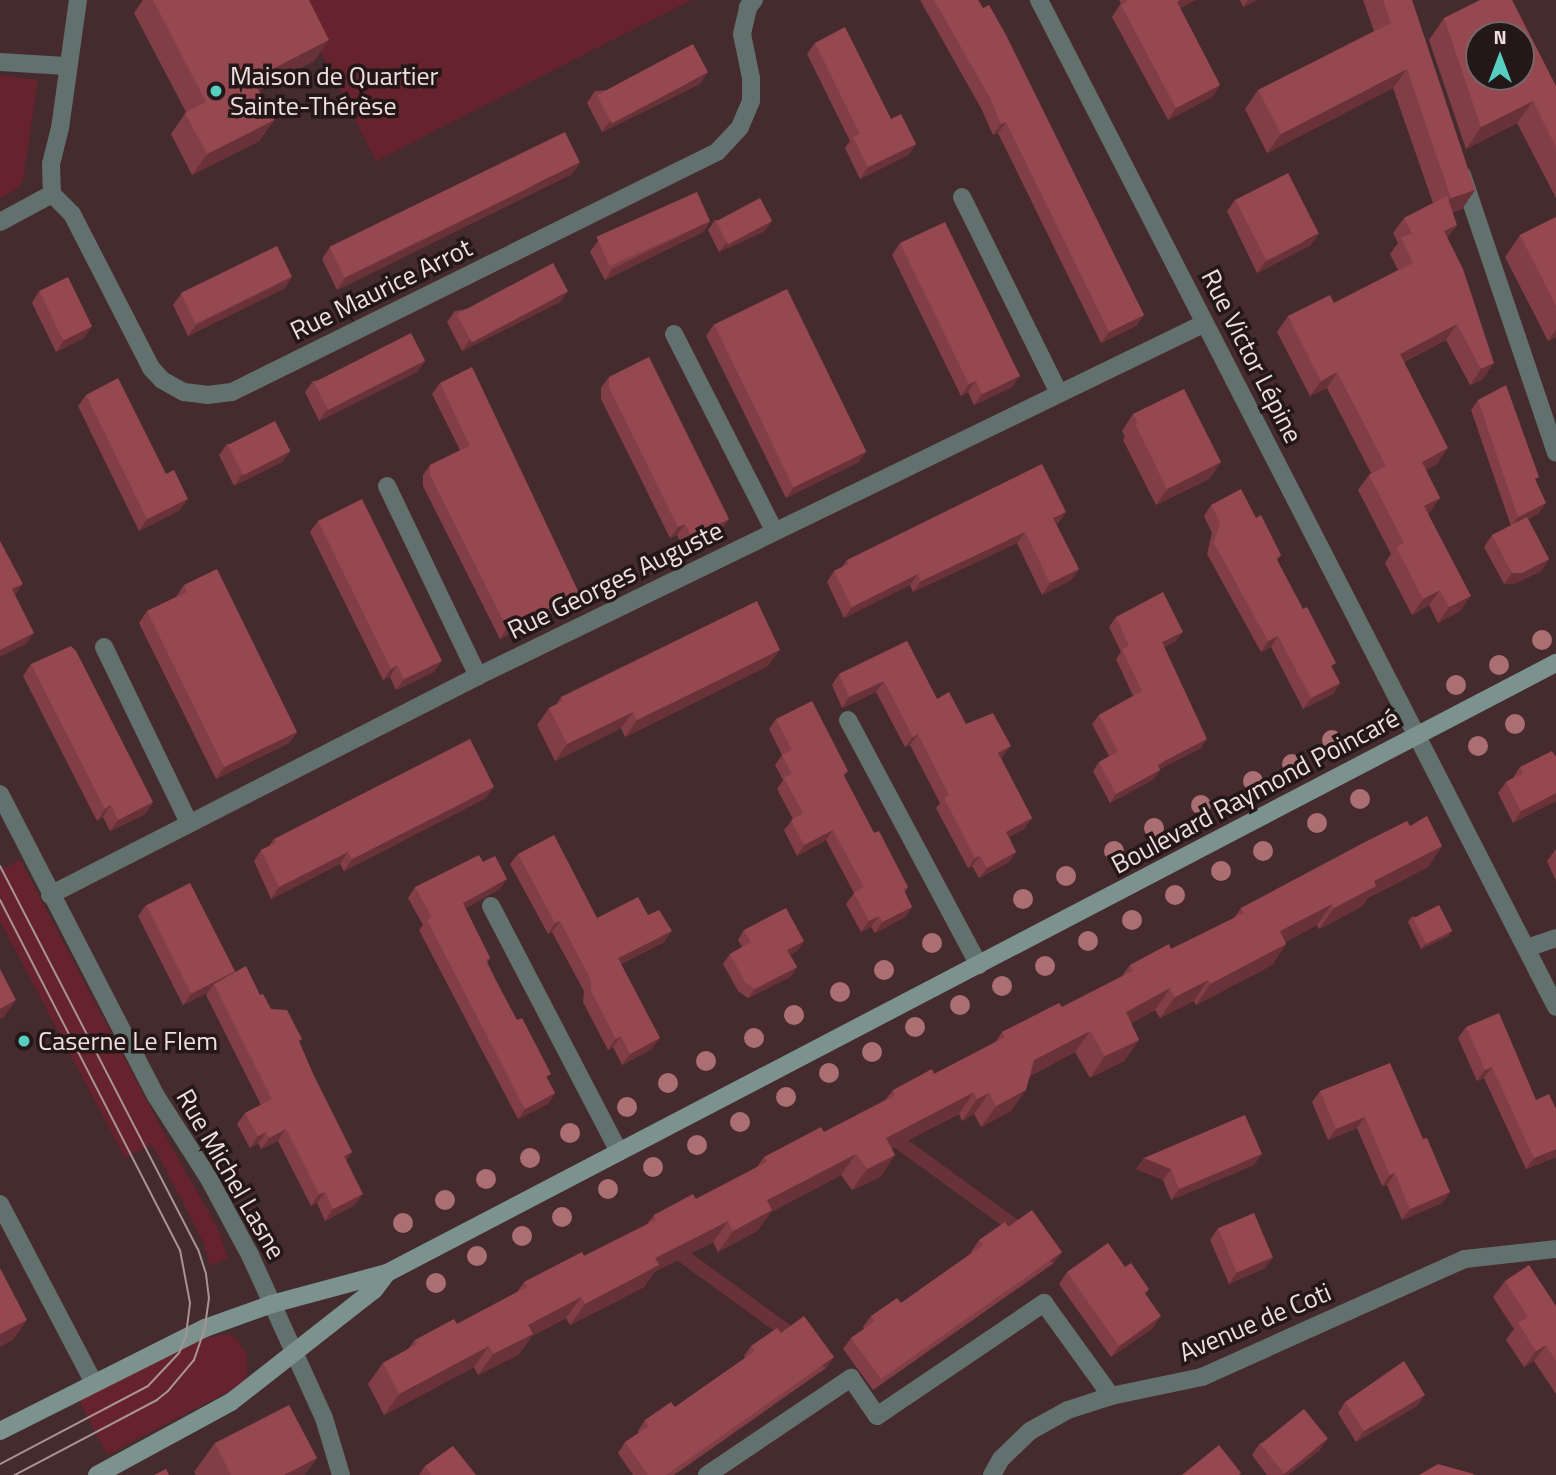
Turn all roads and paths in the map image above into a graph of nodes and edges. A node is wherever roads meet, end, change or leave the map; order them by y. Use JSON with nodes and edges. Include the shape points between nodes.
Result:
{"nodes":[{"id":1,"x":78,"y":0,"type":"edge"},
{"id":2,"x":754,"y":0,"type":"edge"},
{"id":3,"x":1039,"y":0,"type":"edge"},
{"id":4,"x":0,"y":62,"type":"edge"},
{"id":5,"x":66,"y":66,"type":"junction"},
{"id":6,"x":1458,"y":162,"type":"edge"},
{"id":7,"x":52,"y":194,"type":"junction"},
{"id":8,"x":962,"y":197,"type":"dead end"},
{"id":9,"x":0,"y":222,"type":"edge"},
{"id":10,"x":1205,"y":323,"type":"junction"},
{"id":11,"x":674,"y":334,"type":"dead end"},
{"id":12,"x":1059,"y":393,"type":"junction"},
{"id":13,"x":1556,"y":452,"type":"edge"},
{"id":14,"x":387,"y":486,"type":"dead end"},
{"id":15,"x":774,"y":530,"type":"junction"},
{"id":16,"x":104,"y":647,"type":"dead end"},
{"id":17,"x":1556,"y":663,"type":"edge"},
{"id":18,"x":478,"y":676,"type":"junction"},
{"id":19,"x":848,"y":720,"type":"dead end"},
{"id":20,"x":1417,"y":736,"type":"junction"},
{"id":21,"x":0,"y":794,"type":"edge"},
{"id":22,"x":189,"y":823,"type":"junction"},
{"id":23,"x":50,"y":895,"type":"junction"},
{"id":24,"x":491,"y":906,"type":"dead end"},
{"id":25,"x":1556,"y":938,"type":"edge"},
{"id":26,"x":1527,"y":948,"type":"junction"},
{"id":27,"x":979,"y":965,"type":"junction"},
{"id":28,"x":1556,"y":1007,"type":"edge"},
{"id":29,"x":620,"y":1152,"type":"junction"},
{"id":30,"x":0,"y":1203,"type":"edge"},
{"id":31,"x":1556,"y":1249,"type":"edge"},
{"id":32,"x":387,"y":1273,"type":"junction"},
{"id":33,"x":272,"y":1304,"type":"junction"},
{"id":34,"x":294,"y":1351,"type":"junction"},
{"id":35,"x":94,"y":1382,"type":"junction"},
{"id":36,"x":1111,"y":1396,"type":"junction"},
{"id":37,"x":0,"y":1431,"type":"edge"},
{"id":38,"x":97,"y":1475,"type":"edge"},
{"id":39,"x":341,"y":1475,"type":"edge"},
{"id":40,"x":706,"y":1475,"type":"edge"},
{"id":41,"x":992,"y":1475,"type":"edge"}],
"edges":[{"from":1,"to":5,"type":"street"},
{"from":2,"to":7,"type":"street","name":"Rue Maurice Arrot","via":[[742,34],[751,101],[740,127],[717,152],[232,392],[184,392],[151,369],[72,214]]},
{"from":3,"to":10,"type":"street","name":"Rue Victor Lépine"},
{"from":4,"to":5,"type":"street"},
{"from":5,"to":7,"type":"street","via":[[51,164]]},
{"from":6,"to":13,"type":"street"},
{"from":7,"to":9,"type":"street"},
{"from":8,"to":12,"type":"street"},
{"from":10,"to":12,"type":"street","name":"Rue Georges Auguste"},
{"from":10,"to":20,"type":"street","name":"Rue Victor Lépine"},
{"from":11,"to":15,"type":"street"},
{"from":12,"to":15,"type":"street","name":"Rue Georges Auguste"},
{"from":14,"to":18,"type":"street"},
{"from":15,"to":18,"type":"street","name":"Rue Georges Auguste"},
{"from":16,"to":22,"type":"street"},
{"from":17,"to":20,"type":"main road","name":"Boulevard Raymond Poincaré"},
{"from":18,"to":22,"type":"street","name":"Rue Georges Auguste"},
{"from":19,"to":27,"type":"street"},
{"from":20,"to":26,"type":"street","name":"Rue Victor Lépine"},
{"from":20,"to":27,"type":"main road","name":"Boulevard Raymond Poincaré"},
{"from":21,"to":23,"type":"street","name":"Rue Michel Lasne"},
{"from":22,"to":23,"type":"street","name":"Rue Georges Auguste"},
{"from":23,"to":33,"type":"street","name":"Rue Michel Lasne","via":[[156,1096],[208,1177]]},
{"from":24,"to":29,"type":"street"},
{"from":25,"to":26,"type":"street"},
{"from":26,"to":28,"type":"street","name":"Rue Victor Lépine"},
{"from":27,"to":29,"type":"main road","name":"Boulevard Raymond Poincaré"},
{"from":29,"to":32,"type":"main road","name":"Boulevard Raymond Poincaré"},
{"from":30,"to":35,"type":"street"},
{"from":31,"to":36,"type":"street","name":"Avenue de Coti","via":[[1465,1259],[1202,1377]]},
{"from":32,"to":33,"type":"main road","name":"Boulevard Raymond Poincaré"},
{"from":32,"to":34,"type":"main road","name":"Boulevard Raymond Poincaré","via":[[374,1290]]},
{"from":33,"to":34,"type":"street","name":"Rue Michel Lasne"},
{"from":33,"to":35,"type":"main road","name":"Boulevard Raymond Poincaré","via":[[205,1328]]},
{"from":34,"to":38,"type":"main road","name":"Boulevard Raymond Poincaré","via":[[231,1402]]},
{"from":34,"to":39,"type":"street","name":"Rue Michel Lasne","via":[[324,1418]]},
{"from":35,"to":37,"type":"main road","name":"Boulevard Raymond Poincaré"},
{"from":36,"to":40,"type":"street","via":[[1044,1303],[877,1416],[852,1378]]},
{"from":36,"to":41,"type":"street","name":"Avenue de Coti","via":[[1068,1410],[1030,1431]]}]}
